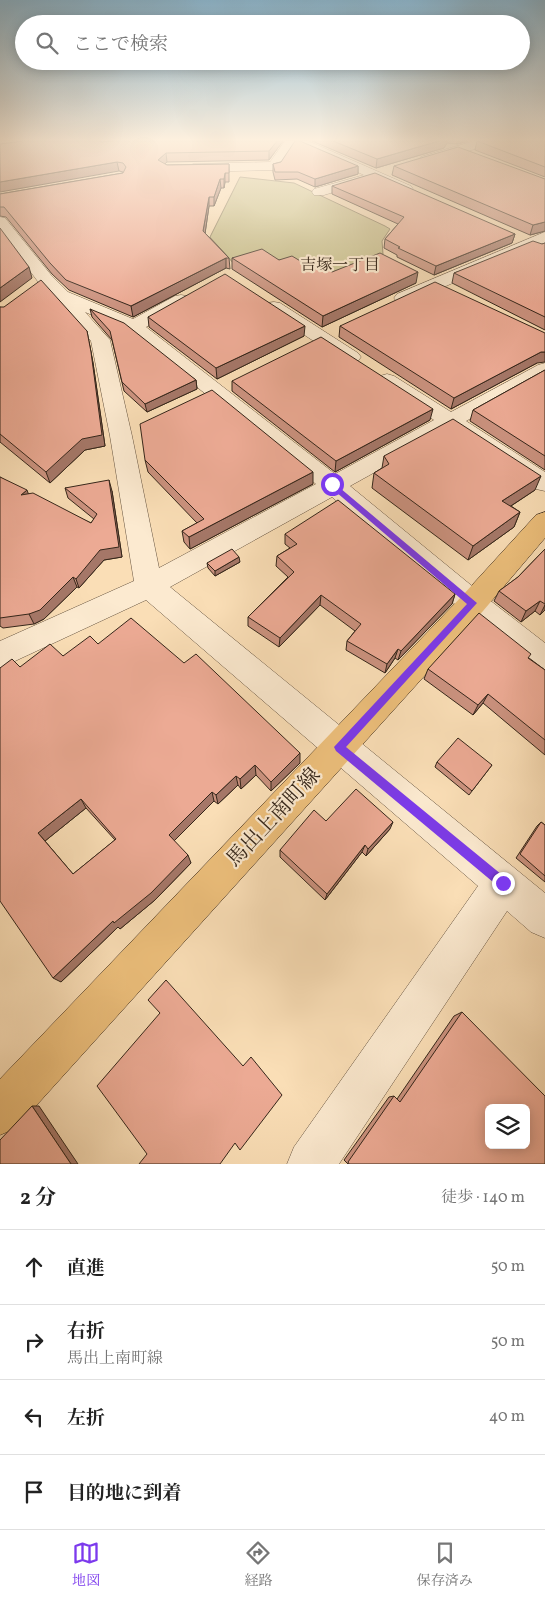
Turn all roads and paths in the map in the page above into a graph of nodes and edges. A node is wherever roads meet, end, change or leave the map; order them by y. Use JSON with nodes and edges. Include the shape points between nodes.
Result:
{"nodes":[{"id":1,"x":0,"y":221,"type":"edge"},
{"id":2,"x":512,"y":235,"type":"edge"},
{"id":3,"x":540,"y":243,"type":"edge"},
{"id":4,"x":424,"y":280,"type":"junction"},
{"id":5,"x":46,"y":288,"type":"junction"},
{"id":6,"x":201,"y":289,"type":"edge"},
{"id":7,"x":450,"y":292,"type":"edge"},
{"id":8,"x":258,"y":296,"type":"edge"},
{"id":9,"x":390,"y":304,"type":"edge"},
{"id":10,"x":134,"y":326,"type":"junction"},
{"id":11,"x":545,"y":369,"type":"edge"},
{"id":12,"x":451,"y":421,"type":"junction"},
{"id":13,"x":545,"y":483,"type":"edge"},
{"id":14,"x":332,"y":484,"type":"junction"},
{"id":15,"x":545,"y":522,"type":"edge"},
{"id":16,"x":149,"y":586,"type":"junction"},
{"id":17,"x":473,"y":603,"type":"junction"},
{"id":18,"x":0,"y":655,"type":"edge"},
{"id":19,"x":545,"y":660,"type":"edge"},
{"id":20,"x":339,"y":747,"type":"junction"},
{"id":21,"x":503,"y":883,"type":"junction"},
{"id":22,"x":545,"y":918,"type":"edge"},
{"id":23,"x":0,"y":1112,"type":"edge"},
{"id":24,"x":311,"y":1164,"type":"edge"}],
"edges":[{"from":1,"to":5,"type":"street"},
{"from":2,"to":3,"type":"street"},
{"from":3,"to":4,"type":"street"},
{"from":4,"to":7,"type":"street"},
{"from":4,"to":9,"type":"street"},
{"from":5,"to":10,"type":"street"},
{"from":5,"to":16,"type":"street","via":[[100,340],[130,432]]},
{"from":6,"to":10,"type":"street"},
{"from":8,"to":12,"type":"street"},
{"from":10,"to":14,"type":"street"},
{"from":11,"to":12,"type":"street"},
{"from":12,"to":13,"type":"street"},
{"from":12,"to":14,"type":"street"},
{"from":14,"to":16,"type":"street"},
{"from":14,"to":17,"type":"street"},
{"from":15,"to":17,"type":"main road","name":"馬出上南町線"},
{"from":16,"to":18,"type":"street"},
{"from":16,"to":20,"type":"street"},
{"from":17,"to":19,"type":"street"},
{"from":17,"to":20,"type":"main road","name":"馬出上南町線"},
{"from":20,"to":21,"type":"street"},
{"from":20,"to":23,"type":"main road","name":"馬出上南町線"},
{"from":21,"to":22,"type":"street"},
{"from":21,"to":24,"type":"street"}]}
